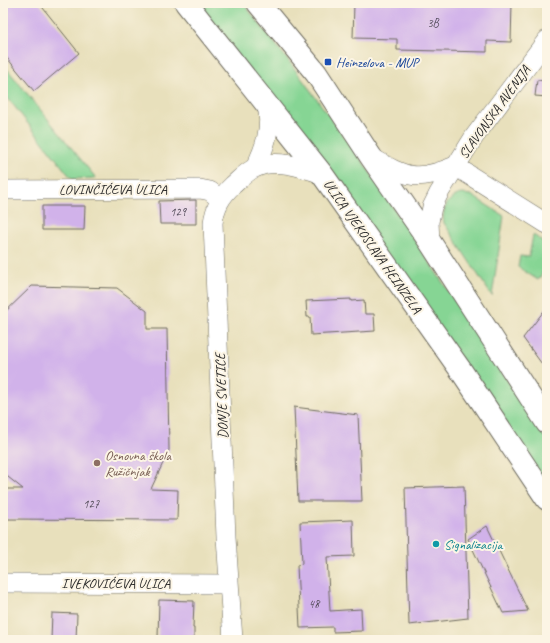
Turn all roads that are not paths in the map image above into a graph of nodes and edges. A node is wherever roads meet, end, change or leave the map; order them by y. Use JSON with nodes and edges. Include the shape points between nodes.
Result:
{"nodes":[{"id":1,"x":186,"y":3,"type":"edge"},
{"id":2,"x":258,"y":3,"type":"edge"},
{"id":3,"x":547,"y":40,"type":"edge"},
{"id":4,"x":267,"y":106,"type":"junction"},
{"id":5,"x":370,"y":157,"type":"junction"},
{"id":6,"x":456,"y":166,"type":"junction"},
{"id":7,"x":255,"y":168,"type":"junction"},
{"id":8,"x":322,"y":174,"type":"junction"},
{"id":9,"x":3,"y":190,"type":"edge"},
{"id":10,"x":220,"y":199,"type":"junction"},
{"id":11,"x":547,"y":224,"type":"edge"},
{"id":12,"x":430,"y":242,"type":"junction"},
{"id":13,"x":547,"y":423,"type":"edge"},
{"id":14,"x":547,"y":499,"type":"edge"},
{"id":15,"x":3,"y":583,"type":"edge"},
{"id":16,"x":229,"y":584,"type":"junction"},
{"id":17,"x":233,"y":640,"type":"edge"}],
"edges":[{"from":1,"to":4,"type":"main road","name":"ULICA VJEKOSLAVA HEINZELA"},
{"from":2,"to":5,"type":"main road","via":[[316,73]]},
{"from":3,"to":6,"type":"street","name":"SLAVONSKA AVENIJA","via":[[474,137]]},
{"from":4,"to":7,"type":"street","via":[[270,117],[267,136]]},
{"from":4,"to":8,"type":"main road","name":"ULICA VJEKOSLAVA HEINZELA"},
{"from":5,"to":6,"type":"street","via":[[410,176],[431,175]]},
{"from":5,"to":12,"type":"main road"},
{"from":6,"to":11,"type":"street"},
{"from":6,"to":12,"type":"street","name":"SLAVONSKA AVENIJA","via":[[432,207],[429,222]]},
{"from":7,"to":8,"type":"street","via":[[278,164],[299,166]]},
{"from":7,"to":10,"type":"street","name":"DONJE SVETICE"},
{"from":8,"to":14,"type":"main road","name":"ULICA VJEKOSLAVA HEINZELA","via":[[462,372]]},
{"from":9,"to":10,"type":"street","name":"LOVINČIĆEVA ULICA","via":[[200,189],[210,191]]},
{"from":10,"to":16,"type":"street","name":"DONJE SVETICE","via":[[213,223]]},
{"from":12,"to":13,"type":"main road"},
{"from":15,"to":16,"type":"street","name":"IVEKOVIĆEVA ULICA"},
{"from":16,"to":17,"type":"street","name":"DONJE SVETICE"}]}
